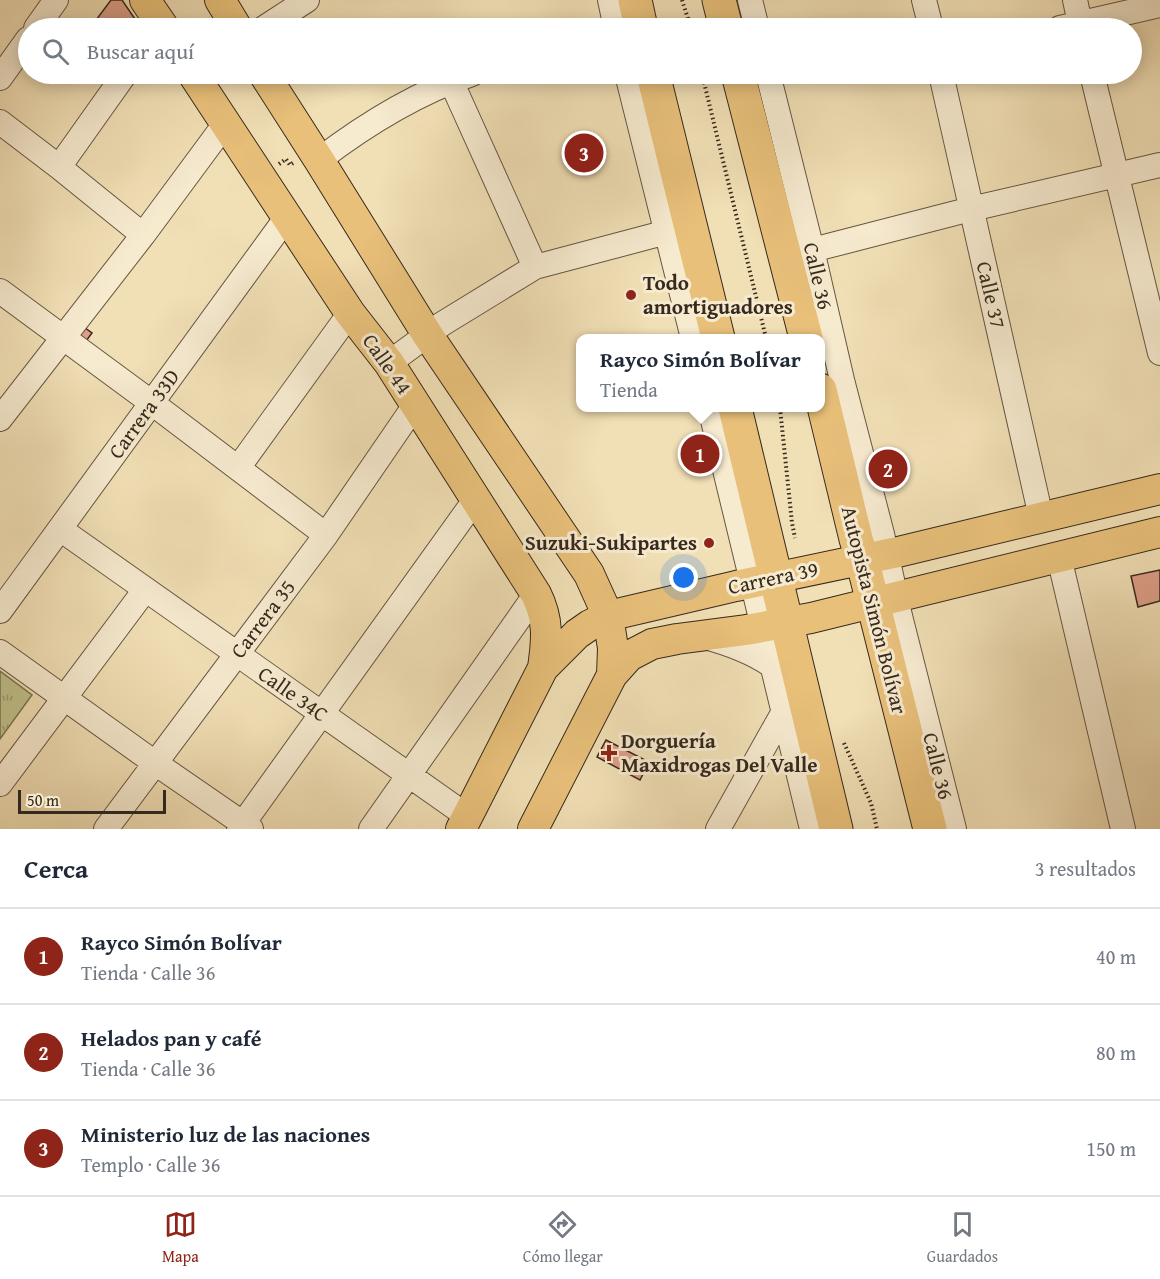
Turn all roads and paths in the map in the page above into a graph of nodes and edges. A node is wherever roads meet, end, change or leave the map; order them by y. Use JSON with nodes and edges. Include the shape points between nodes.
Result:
{"nodes":[{"id":1,"x":56,"y":0,"type":"edge"},
{"id":2,"x":220,"y":0,"type":"edge"},
{"id":3,"x":307,"y":0,"type":"edge"},
{"id":4,"x":610,"y":0,"type":"edge"},
{"id":5,"x":635,"y":0,"type":"edge"},
{"id":6,"x":651,"y":0,"type":"edge"},
{"id":7,"x":682,"y":0,"type":"edge"},
{"id":8,"x":703,"y":0,"type":"edge"},
{"id":9,"x":719,"y":0,"type":"edge"},
{"id":10,"x":750,"y":0,"type":"edge"},
{"id":11,"x":924,"y":0,"type":"edge"},
{"id":12,"x":1075,"y":0,"type":"edge"},
{"id":13,"x":1160,"y":5,"type":"edge"},
{"id":14,"x":43,"y":18,"type":"edge"},
{"id":15,"x":231,"y":18,"type":"edge"},
{"id":16,"x":279,"y":18,"type":"edge"},
{"id":17,"x":614,"y":18,"type":"edge"},
{"id":18,"x":639,"y":18,"type":"edge"},
{"id":19,"x":656,"y":18,"type":"edge"},
{"id":20,"x":688,"y":18,"type":"edge"},
{"id":21,"x":708,"y":18,"type":"edge"},
{"id":22,"x":724,"y":18,"type":"edge"},
{"id":23,"x":754,"y":18,"type":"edge"},
{"id":24,"x":928,"y":18,"type":"edge"},
{"id":25,"x":1074,"y":18,"type":"edge"},
{"id":26,"x":1109,"y":18,"type":"edge"},
{"id":27,"x":18,"y":53,"type":"edge"},
{"id":28,"x":0,"y":78,"type":"edge"},
{"id":29,"x":118,"y":84,"type":"edge"},
{"id":30,"x":199,"y":84,"type":"edge"},
{"id":31,"x":270,"y":84,"type":"edge"},
{"id":32,"x":447,"y":84,"type":"edge"},
{"id":33,"x":464,"y":84,"type":"edge"},
{"id":34,"x":630,"y":84,"type":"edge"},
{"id":35,"x":655,"y":84,"type":"edge"},
{"id":36,"x":671,"y":84,"type":"edge"},
{"id":37,"x":704,"y":84,"type":"edge"},
{"id":38,"x":725,"y":84,"type":"edge"},
{"id":39,"x":741,"y":84,"type":"edge"},
{"id":40,"x":770,"y":84,"type":"edge"},
{"id":41,"x":943,"y":84,"type":"edge"},
{"id":42,"x":1094,"y":84,"type":"edge"},
{"id":43,"x":0,"y":122,"type":"edge"},
{"id":44,"x":225,"y":124,"type":"junction"},
{"id":45,"x":316,"y":155,"type":"junction"},
{"id":46,"x":1160,"y":165,"type":"edge"},
{"id":47,"x":59,"y":167,"type":"junction"},
{"id":48,"x":1117,"y":175,"type":"junction"},
{"id":49,"x":264,"y":183,"type":"junction"},
{"id":50,"x":971,"y":209,"type":"junction"},
{"id":51,"x":287,"y":217,"type":"junction"},
{"id":52,"x":667,"y":232,"type":"junction"},
{"id":53,"x":143,"y":235,"type":"junction"},
{"id":54,"x":812,"y":250,"type":"junction"},
{"id":55,"x":535,"y":267,"type":"junction"},
{"id":56,"x":0,"y":291,"type":"edge"},
{"id":57,"x":1155,"y":308,"type":"edge"},
{"id":58,"x":350,"y":312,"type":"junction"},
{"id":59,"x":427,"y":334,"type":"junction"},
{"id":60,"x":692,"y":334,"type":"edge"},
{"id":61,"x":717,"y":334,"type":"edge"},
{"id":62,"x":732,"y":334,"type":"edge"},
{"id":63,"x":765,"y":334,"type":"edge"},
{"id":64,"x":788,"y":334,"type":"edge"},
{"id":65,"x":805,"y":334,"type":"edge"},
{"id":66,"x":821,"y":334,"type":"edge"},
{"id":67,"x":64,"y":339,"type":"junction"},
{"id":68,"x":1160,"y":353,"type":"edge"},
{"id":69,"x":389,"y":363,"type":"junction"},
{"id":70,"x":825,"y":367,"type":"edge"},
{"id":71,"x":827,"y":385,"type":"edge"},
{"id":72,"x":152,"y":403,"type":"junction"},
{"id":73,"x":415,"y":405,"type":"junction"},
{"id":74,"x":712,"y":412,"type":"edge"},
{"id":75,"x":736,"y":412,"type":"edge"},
{"id":76,"x":750,"y":412,"type":"edge"},
{"id":77,"x":780,"y":412,"type":"edge"},
{"id":78,"x":809,"y":412,"type":"edge"},
{"id":79,"x":0,"y":419,"type":"edge"},
{"id":80,"x":238,"y":468,"type":"junction"},
{"id":81,"x":1160,"y":489,"type":"edge"},
{"id":82,"x":475,"y":500,"type":"junction"},
{"id":83,"x":1041,"y":517,"type":"junction"},
{"id":84,"x":60,"y":529,"type":"junction"},
{"id":85,"x":1160,"y":532,"type":"edge"},
{"id":86,"x":326,"y":535,"type":"junction"},
{"id":87,"x":1059,"y":557,"type":"junction"},
{"id":88,"x":865,"y":559,"type":"junction"},
{"id":89,"x":780,"y":577,"type":"junction"},
{"id":90,"x":145,"y":590,"type":"junction"},
{"id":91,"x":536,"y":594,"type":"junction"},
{"id":92,"x":876,"y":602,"type":"junction"},
{"id":93,"x":0,"y":611,"type":"edge"},
{"id":94,"x":608,"y":616,"type":"junction"},
{"id":95,"x":784,"y":622,"type":"junction"},
{"id":96,"x":700,"y":636,"type":"junction"},
{"id":97,"x":0,"y":652,"type":"edge"},
{"id":98,"x":237,"y":654,"type":"junction"},
{"id":99,"x":773,"y":666,"type":"junction"},
{"id":100,"x":543,"y":668,"type":"junction"},
{"id":101,"x":612,"y":675,"type":"junction"},
{"id":102,"x":64,"y":697,"type":"junction"},
{"id":103,"x":793,"y":702,"type":"junction"},
{"id":104,"x":322,"y":714,"type":"junction"},
{"id":105,"x":839,"y":733,"type":"dead end"},
{"id":106,"x":922,"y":751,"type":"junction"},
{"id":107,"x":155,"y":763,"type":"junction"},
{"id":108,"x":409,"y":775,"type":"junction"},
{"id":109,"x":0,"y":784,"type":"edge"},
{"id":110,"x":464,"y":823,"type":"edge"},
{"id":111,"x":245,"y":827,"type":"edge"},
{"id":112,"x":106,"y":829,"type":"edge"},
{"id":113,"x":371,"y":829,"type":"edge"},
{"id":114,"x":533,"y":829,"type":"edge"},
{"id":115,"x":718,"y":829,"type":"edge"},
{"id":116,"x":812,"y":829,"type":"edge"},
{"id":117,"x":836,"y":829,"type":"edge"},
{"id":118,"x":852,"y":829,"type":"edge"},
{"id":119,"x":877,"y":829,"type":"edge"},
{"id":120,"x":917,"y":829,"type":"edge"},
{"id":121,"x":930,"y":829,"type":"edge"},
{"id":122,"x":954,"y":829,"type":"edge"},
{"id":123,"x":1123,"y":829,"type":"edge"}],
"edges":[{"from":1,"to":14,"type":"street"},
{"from":2,"to":15,"type":"main road"},
{"from":3,"to":16,"type":"street"},
{"from":4,"to":17,"type":"street"},
{"from":5,"to":18,"type":"highway"},
{"from":6,"to":19,"type":"street"},
{"from":7,"to":20,"type":"path"},
{"from":8,"to":21,"type":"street"},
{"from":9,"to":22,"type":"highway"},
{"from":10,"to":23,"type":"street"},
{"from":11,"to":24,"type":"street"},
{"from":12,"to":25,"type":"street"},
{"from":13,"to":26,"type":"street"},
{"from":27,"to":28,"type":"street"},
{"from":29,"to":47,"type":"street"},
{"from":30,"to":44,"type":"main road","name":"Calle 44"},
{"from":31,"to":45,"type":"main road"},
{"from":32,"to":45,"type":"street"},
{"from":33,"to":55,"type":"street"},
{"from":34,"to":52,"type":"street"},
{"from":35,"to":61,"type":"highway"},
{"from":36,"to":62,"type":"street"},
{"from":37,"to":63,"type":"path"},
{"from":38,"to":64,"type":"street"},
{"from":39,"to":65,"type":"highway"},
{"from":40,"to":54,"type":"street","name":"Calle 36"},
{"from":41,"to":50,"type":"street","name":"Calle 37"},
{"from":42,"to":48,"type":"street"},
{"from":43,"to":47,"type":"street"},
{"from":44,"to":49,"type":"main road","name":"Calle 44"},
{"from":44,"to":53,"type":"street"},
{"from":45,"to":49,"type":"path","via":[[290,165],[286,159]]},
{"from":45,"to":59,"type":"main road"},
{"from":46,"to":48,"type":"street"},
{"from":47,"to":53,"type":"street"},
{"from":48,"to":50,"type":"street"},
{"from":48,"to":57,"type":"street"},
{"from":49,"to":51,"type":"main road","name":"Calle 44"},
{"from":50,"to":54,"type":"street"},
{"from":50,"to":83,"type":"street","name":"Calle 37"},
{"from":51,"to":58,"type":"main road","name":"Calle 44"},
{"from":51,"to":72,"type":"street","name":"Carrera 33D"},
{"from":52,"to":55,"type":"street"},
{"from":52,"to":60,"type":"street"},
{"from":53,"to":67,"type":"street"},
{"from":54,"to":66,"type":"street","name":"Calle 36"},
{"from":55,"to":59,"type":"street"},
{"from":56,"to":67,"type":"street"},
{"from":57,"to":68,"type":"street"},
{"from":58,"to":69,"type":"main road","name":"Calle 44"},
{"from":58,"to":80,"type":"street"},
{"from":59,"to":69,"type":"street"},
{"from":59,"to":94,"type":"main road","via":[[589,574]]},
{"from":67,"to":72,"type":"street"},
{"from":67,"to":79,"type":"street"},
{"from":69,"to":73,"type":"main road","name":"Calle 44"},
{"from":70,"to":71,"type":"street","name":"Calle 36"},
{"from":71,"to":88,"type":"highway","name":"Autopista Simón Bolívar","via":[[856,539]]},
{"from":72,"to":80,"type":"street"},
{"from":72,"to":84,"type":"street","name":"Carrera 33D"},
{"from":73,"to":82,"type":"main road","name":"Calle 44"},
{"from":73,"to":86,"type":"street","name":"Carrera 35"},
{"from":74,"to":89,"type":"street"},
{"from":75,"to":89,"type":"highway"},
{"from":76,"to":89,"type":"street"},
{"from":77,"to":89,"type":"path","via":[[792,523]]},
{"from":78,"to":88,"type":"street"},
{"from":80,"to":86,"type":"street"},
{"from":81,"to":83,"type":"main road","name":"Carrera 39"},
{"from":82,"to":91,"type":"main road","name":"Calle 44"},
{"from":82,"to":104,"type":"street"},
{"from":83,"to":88,"type":"main road","name":"Carrera 39"},
{"from":84,"to":90,"type":"street","name":"Calle 34C"},
{"from":84,"to":93,"type":"street","name":"Carrera 33D"},
{"from":85,"to":87,"type":"main road","name":"Carrera 39"},
{"from":86,"to":98,"type":"street","name":"Carrera 35"},
{"from":87,"to":92,"type":"main road","name":"Carrera 39"},
{"from":87,"to":123,"type":"street"},
{"from":88,"to":89,"type":"main road","name":"Carrera 39"},
{"from":88,"to":92,"type":"highway","name":"Autopista Simón Bolívar"},
{"from":89,"to":94,"type":"main road","name":"Carrera 39"},
{"from":89,"to":95,"type":"highway"},
{"from":90,"to":98,"type":"street","name":"Calle 34C"},
{"from":90,"to":102,"type":"street"},
{"from":91,"to":100,"type":"main road","name":"Calle 44","via":[[546,620]]},
{"from":91,"to":108,"type":"street"},
{"from":92,"to":95,"type":"main road","name":"Carrera 39"},
{"from":92,"to":106,"type":"highway","name":"Autopista Simón Bolívar"},
{"from":92,"to":120,"type":"street","via":[[900,758]]},
{"from":94,"to":100,"type":"main road","name":"Carrera 39","via":[[576,634]]},
{"from":94,"to":101,"type":"main road"},
{"from":95,"to":96,"type":"main road","name":"Carrera 39"},
{"from":95,"to":99,"type":"street"},
{"from":95,"to":103,"type":"highway","via":[[790,639]]},
{"from":95,"to":118,"type":"street"},
{"from":96,"to":99,"type":"street","via":[[728,643]]},
{"from":96,"to":101,"type":"main road","name":"Carrera 39","via":[[652,644],[629,656]]},
{"from":97,"to":102,"type":"street"},
{"from":98,"to":104,"type":"street","name":"Calle 34C"},
{"from":98,"to":107,"type":"street","name":"Carrera 35"},
{"from":99,"to":103,"type":"street"},
{"from":100,"to":110,"type":"main road","name":"Carrera 39"},
{"from":101,"to":114,"type":"main road","name":"Carrera 39"},
{"from":102,"to":107,"type":"street"},
{"from":102,"to":109,"type":"street"},
{"from":103,"to":115,"type":"street"},
{"from":103,"to":116,"type":"street"},
{"from":103,"to":117,"type":"highway"},
{"from":104,"to":108,"type":"street","name":"Calle 34C"},
{"from":104,"to":111,"type":"street"},
{"from":105,"to":119,"type":"path","via":[[871,803]]},
{"from":106,"to":121,"type":"highway","name":"Autopista Simón Bolívar"},
{"from":106,"to":122,"type":"street","name":"Calle 36"},
{"from":107,"to":111,"type":"street"},
{"from":107,"to":112,"type":"street","name":"Carrera 35"},
{"from":108,"to":110,"type":"street","name":"Calle 34C"},
{"from":108,"to":113,"type":"street"}]}
